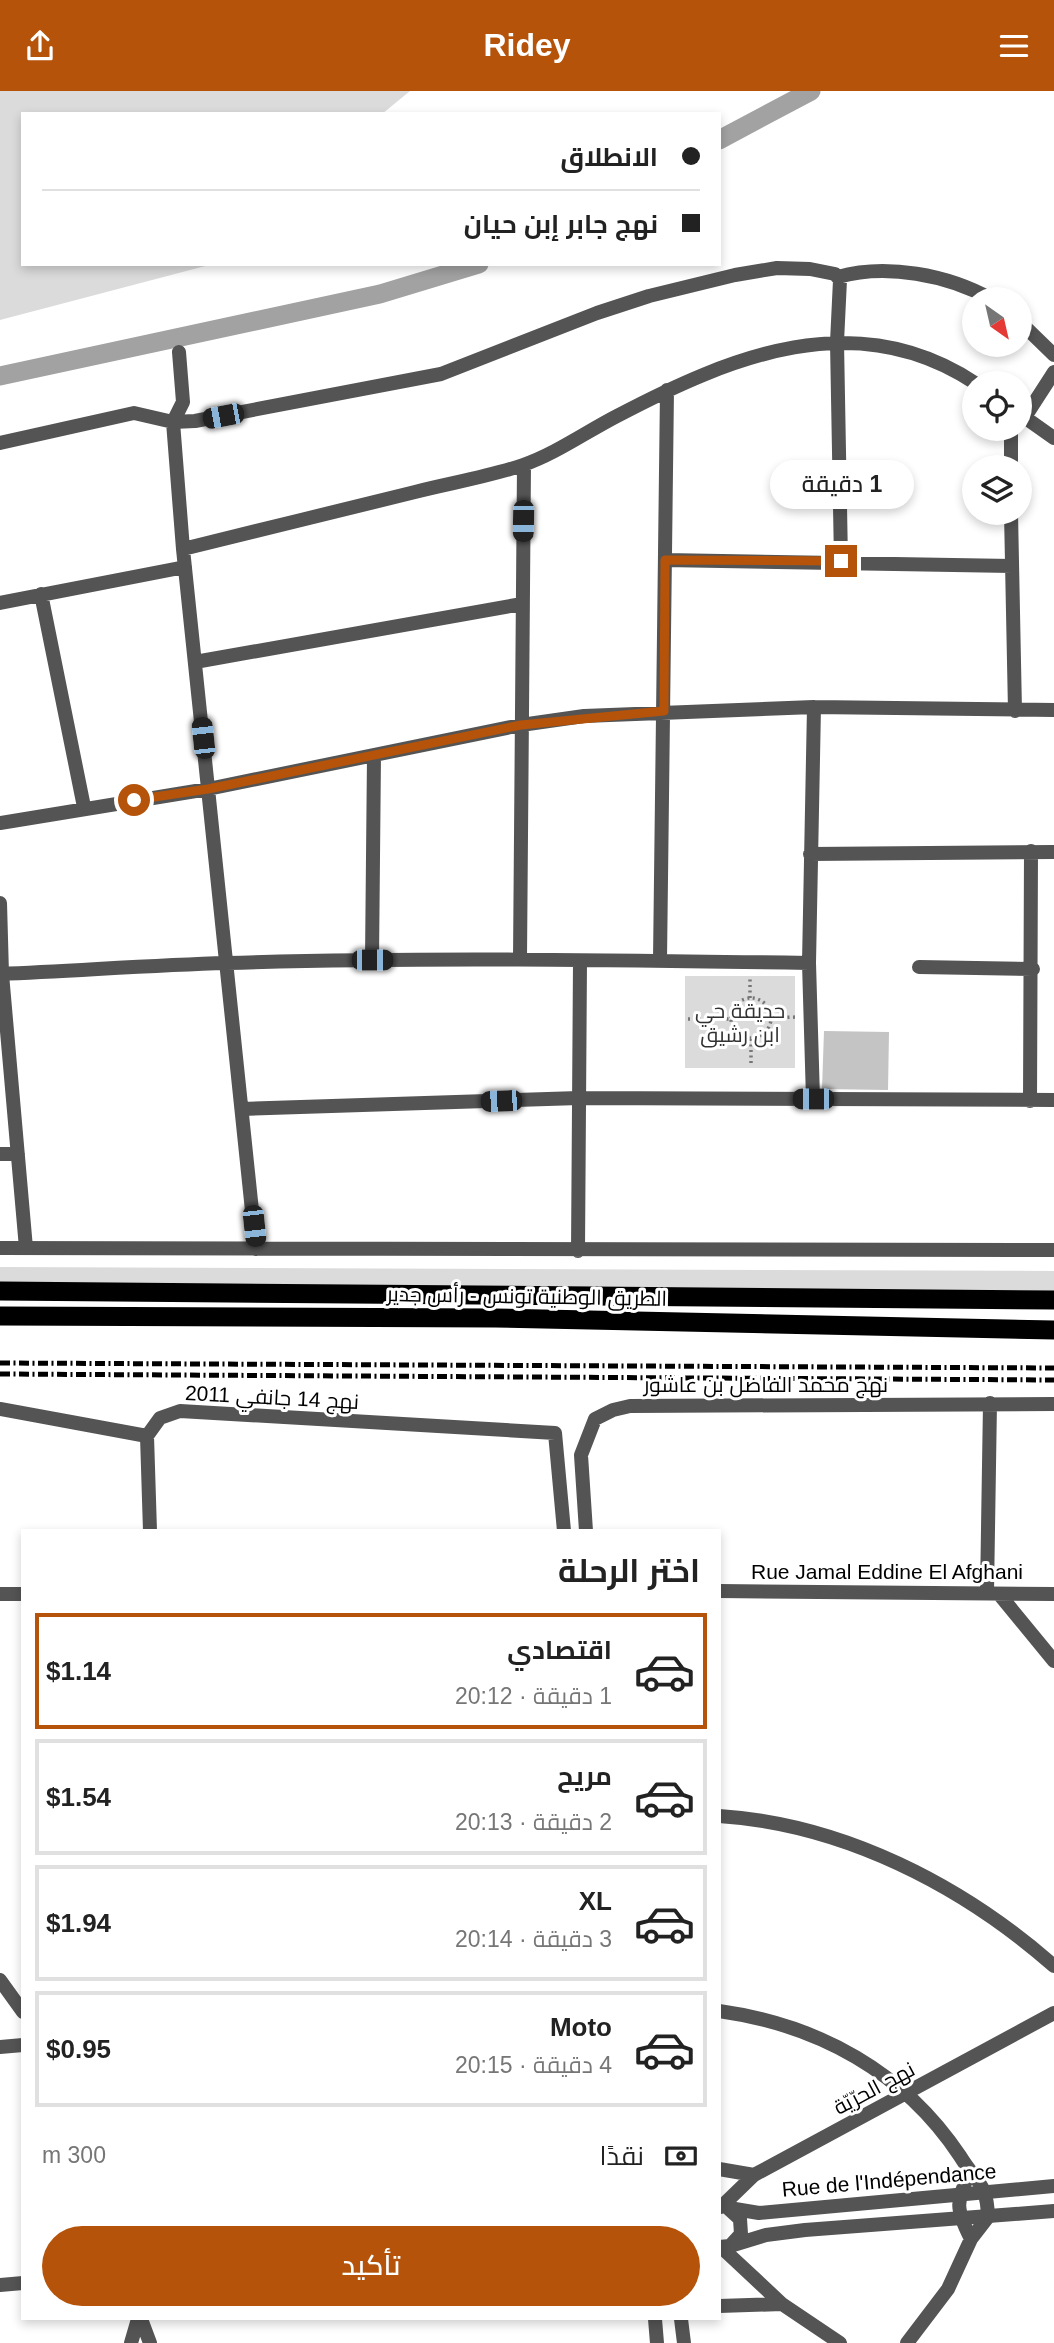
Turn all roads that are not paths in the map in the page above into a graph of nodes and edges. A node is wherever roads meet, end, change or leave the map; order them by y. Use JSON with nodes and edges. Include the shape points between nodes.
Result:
{"nodes":[{"id":1,"x":838,"y":277,"type":"junction"},
{"id":2,"x":962,"y":287,"type":"edge"},
{"id":3,"x":1032,"y":334,"type":"edge"},
{"id":4,"x":837,"y":342,"type":"junction"},
{"id":5,"x":179,"y":352,"type":"dead end"},
{"id":6,"x":1054,"y":355,"type":"edge"},
{"id":7,"x":1054,"y":372,"type":"edge"},
{"id":8,"x":962,"y":375,"type":"edge"},
{"id":9,"x":667,"y":390,"type":"junction"},
{"id":10,"x":1032,"y":402,"type":"edge"},
{"id":11,"x":173,"y":422,"type":"junction"},
{"id":12,"x":1032,"y":422,"type":"edge"},
{"id":13,"x":1054,"y":438,"type":"edge"},
{"id":14,"x":0,"y":443,"type":"edge"},
{"id":15,"x":524,"y":465,"type":"junction"},
{"id":16,"x":1012,"y":525,"type":"edge"},
{"id":17,"x":183,"y":549,"type":"junction"},
{"id":18,"x":665,"y":560,"type":"junction"},
{"id":19,"x":841,"y":561,"type":"junction"},
{"id":20,"x":185,"y":566,"type":"junction"},
{"id":21,"x":1012,"y":566,"type":"junction"},
{"id":22,"x":41,"y":594,"type":"junction"},
{"id":23,"x":0,"y":603,"type":"edge"},
{"id":24,"x":522,"y":604,"type":"junction"},
{"id":25,"x":195,"y":662,"type":"junction"},
{"id":26,"x":814,"y":707,"type":"junction"},
{"id":27,"x":1054,"y":710,"type":"edge"},
{"id":28,"x":664,"y":711,"type":"junction"},
{"id":29,"x":1015,"y":711,"type":"junction"},
{"id":30,"x":521,"y":725,"type":"junction"},
{"id":31,"x":373,"y":755,"type":"junction"},
{"id":32,"x":208,"y":789,"type":"junction"},
{"id":33,"x":84,"y":807,"type":"junction"},
{"id":34,"x":0,"y":823,"type":"edge"},
{"id":35,"x":1031,"y":851,"type":"junction"},
{"id":36,"x":1054,"y":852,"type":"edge"},
{"id":37,"x":810,"y":854,"type":"junction"},
{"id":38,"x":0,"y":903,"type":"edge"},
{"id":39,"x":520,"y":959,"type":"junction"},
{"id":40,"x":372,"y":960,"type":"junction"},
{"id":41,"x":660,"y":960,"type":"junction"},
{"id":42,"x":580,"y":961,"type":"junction"},
{"id":43,"x":226,"y":963,"type":"junction"},
{"id":44,"x":809,"y":963,"type":"junction"},
{"id":45,"x":919,"y":967,"type":"dead end"},
{"id":46,"x":1033,"y":969,"type":"junction"},
{"id":47,"x":1,"y":974,"type":"edge"},
{"id":48,"x":579,"y":1098,"type":"junction"},
{"id":49,"x":813,"y":1099,"type":"junction"},
{"id":50,"x":1054,"y":1100,"type":"edge"},
{"id":51,"x":1030,"y":1101,"type":"junction"},
{"id":52,"x":242,"y":1109,"type":"junction"},
{"id":53,"x":0,"y":1154,"type":"edge"},
{"id":54,"x":18,"y":1154,"type":"junction"},
{"id":55,"x":0,"y":1248,"type":"edge"},
{"id":56,"x":26,"y":1248,"type":"junction"},
{"id":57,"x":256,"y":1249,"type":"junction"},
{"id":58,"x":1054,"y":1249,"type":"edge"},
{"id":59,"x":578,"y":1251,"type":"junction"},
{"id":60,"x":0,"y":1291,"type":"edge"},
{"id":61,"x":1054,"y":1300,"type":"edge"},
{"id":62,"x":0,"y":1316,"type":"edge"},
{"id":63,"x":1054,"y":1330,"type":"edge"},
{"id":64,"x":989,"y":1403,"type":"junction"},
{"id":65,"x":1054,"y":1404,"type":"edge"},
{"id":66,"x":0,"y":1409,"type":"edge"},
{"id":67,"x":146,"y":1436,"type":"junction"},
{"id":68,"x":150,"y":1529,"type":"edge"},
{"id":69,"x":564,"y":1529,"type":"edge"},
{"id":70,"x":586,"y":1529,"type":"edge"},
{"id":71,"x":721,"y":1591,"type":"edge"},
{"id":72,"x":993,"y":1593,"type":"junction"},
{"id":73,"x":0,"y":1594,"type":"edge"},
{"id":74,"x":21,"y":1594,"type":"edge"},
{"id":75,"x":1054,"y":1594,"type":"edge"},
{"id":76,"x":1054,"y":1661,"type":"edge"},
{"id":77,"x":721,"y":1816,"type":"edge"},
{"id":78,"x":1054,"y":1966,"type":"edge"},
{"id":79,"x":0,"y":1980,"type":"edge"},
{"id":80,"x":21,"y":2006,"type":"edge"},
{"id":81,"x":721,"y":2011,"type":"edge"},
{"id":82,"x":1054,"y":2013,"type":"edge"},
{"id":83,"x":21,"y":2045,"type":"edge"},
{"id":84,"x":0,"y":2046,"type":"edge"},
{"id":85,"x":909,"y":2094,"type":"junction"},
{"id":86,"x":721,"y":2169,"type":"edge"},
{"id":87,"x":970,"y":2173,"type":"junction"},
{"id":88,"x":754,"y":2175,"type":"junction"},
{"id":89,"x":1054,"y":2186,"type":"edge"},
{"id":90,"x":987,"y":2192,"type":"junction"},
{"id":91,"x":958,"y":2195,"type":"junction"},
{"id":92,"x":723,"y":2208,"type":"edge"},
{"id":93,"x":1054,"y":2211,"type":"edge"},
{"id":94,"x":988,"y":2217,"type":"junction"},
{"id":95,"x":961,"y":2218,"type":"junction"},
{"id":96,"x":971,"y":2238,"type":"junction"},
{"id":97,"x":724,"y":2247,"type":"edge"},
{"id":98,"x":21,"y":2283,"type":"edge"},
{"id":99,"x":0,"y":2285,"type":"edge"},
{"id":100,"x":782,"y":2304,"type":"junction"},
{"id":101,"x":721,"y":2306,"type":"edge"},
{"id":102,"x":139,"y":2320,"type":"edge"},
{"id":103,"x":139,"y":2320,"type":"edge"},
{"id":104,"x":655,"y":2320,"type":"edge"},
{"id":105,"x":681,"y":2320,"type":"edge"},
{"id":106,"x":131,"y":2343,"type":"edge"},
{"id":107,"x":150,"y":2343,"type":"edge"},
{"id":108,"x":657,"y":2343,"type":"edge"},
{"id":109,"x":684,"y":2343,"type":"edge"},
{"id":110,"x":840,"y":2343,"type":"edge"},
{"id":111,"x":907,"y":2343,"type":"edge"}],
"edges":[{"from":1,"to":2,"type":"street","via":[[869,270],[903,272]]},
{"from":1,"to":4,"type":"street"},
{"from":1,"to":11,"type":"street","via":[[810,269],[778,268],[735,275],[597,313],[442,374]]},
{"from":3,"to":6,"type":"street"},
{"from":4,"to":8,"type":"street","via":[[918,353]]},
{"from":4,"to":9,"type":"street","via":[[753,356]]},
{"from":4,"to":19,"type":"street"},
{"from":5,"to":11,"type":"street","via":[[183,401]]},
{"from":7,"to":10,"type":"street"},
{"from":9,"to":15,"type":"street"},
{"from":9,"to":18,"type":"street"},
{"from":11,"to":14,"type":"street","via":[[134,413]]},
{"from":11,"to":17,"type":"street"},
{"from":12,"to":13,"type":"street"},
{"from":15,"to":17,"type":"street"},
{"from":15,"to":24,"type":"street"},
{"from":16,"to":21,"type":"street"},
{"from":17,"to":20,"type":"street"},
{"from":18,"to":19,"type":"street"},
{"from":18,"to":28,"type":"street"},
{"from":19,"to":21,"type":"street"},
{"from":20,"to":22,"type":"street"},
{"from":20,"to":25,"type":"street"},
{"from":21,"to":29,"type":"street"},
{"from":22,"to":23,"type":"street"},
{"from":22,"to":33,"type":"street"},
{"from":24,"to":25,"type":"street"},
{"from":24,"to":30,"type":"street"},
{"from":25,"to":32,"type":"street"},
{"from":26,"to":28,"type":"street"},
{"from":26,"to":29,"type":"street"},
{"from":26,"to":37,"type":"street"},
{"from":27,"to":29,"type":"street"},
{"from":28,"to":30,"type":"street"},
{"from":28,"to":41,"type":"street"},
{"from":30,"to":31,"type":"street"},
{"from":30,"to":39,"type":"street"},
{"from":31,"to":32,"type":"street"},
{"from":31,"to":40,"type":"street"},
{"from":32,"to":33,"type":"street"},
{"from":32,"to":43,"type":"street"},
{"from":33,"to":34,"type":"street"},
{"from":35,"to":36,"type":"street"},
{"from":35,"to":37,"type":"street"},
{"from":35,"to":46,"type":"street"},
{"from":37,"to":44,"type":"street"},
{"from":38,"to":47,"type":"street"},
{"from":39,"to":40,"type":"street"},
{"from":39,"to":42,"type":"street"},
{"from":40,"to":43,"type":"street"},
{"from":41,"to":42,"type":"street"},
{"from":41,"to":44,"type":"street"},
{"from":42,"to":48,"type":"street"},
{"from":43,"to":47,"type":"street"},
{"from":43,"to":52,"type":"street"},
{"from":44,"to":49,"type":"street"},
{"from":45,"to":46,"type":"street"},
{"from":46,"to":51,"type":"street"},
{"from":47,"to":54,"type":"street"},
{"from":48,"to":49,"type":"street"},
{"from":48,"to":52,"type":"street"},
{"from":48,"to":59,"type":"street"},
{"from":49,"to":51,"type":"street"},
{"from":50,"to":51,"type":"street"},
{"from":52,"to":57,"type":"street"},
{"from":53,"to":54,"type":"street"},
{"from":54,"to":56,"type":"street"},
{"from":55,"to":56,"type":"street"},
{"from":56,"to":57,"type":"street"},
{"from":57,"to":59,"type":"street"},
{"from":58,"to":59,"type":"street"},
{"from":60,"to":61,"type":"highway","name":"الطريق الوطنية تونس - رأس جدير"},
{"from":62,"to":63,"type":"highway","name":"الطريق الوطنية تونس - رأس جدير","via":[[495,1318]]},
{"from":64,"to":65,"type":"street","name":"نهج محمد الفاضل بن عاشور"},
{"from":64,"to":70,"type":"street","name":"نهج محمد الفاضل بن عاشور","via":[[630,1406],[613,1410],[595,1419],[581,1455]]},
{"from":64,"to":72,"type":"street"},
{"from":66,"to":67,"type":"street"},
{"from":67,"to":68,"type":"street"},
{"from":67,"to":69,"type":"street","name":"نهج 14 جانفي 2011","via":[[160,1418],[180,1411],[555,1433]]},
{"from":71,"to":72,"type":"street","name":"Rue Jamal Eddine El Afghani"},
{"from":72,"to":75,"type":"street","name":"Rue Jamal Eddine El Afghani"},
{"from":72,"to":76,"type":"street"},
{"from":73,"to":74,"type":"street"},
{"from":77,"to":78,"type":"street","via":[[800,1830],[908,1867],[956,1893]]},
{"from":79,"to":80,"type":"street"},
{"from":81,"to":85,"type":"street","via":[[788,2026],[834,2044]]},
{"from":82,"to":85,"type":"street","name":"نهج الحرّيّة"},
{"from":83,"to":84,"type":"street"},
{"from":85,"to":87,"type":"street"},
{"from":85,"to":88,"type":"street","name":"نهج الحرّيّة"},
{"from":86,"to":88,"type":"street"},
{"from":87,"to":90,"type":"street"},
{"from":87,"to":91,"type":"street"},
{"from":88,"to":92,"type":"street","name":"نهج الحرّيّة"},
{"from":89,"to":90,"type":"street","name":"Rue de l'Indépendance"},
{"from":90,"to":91,"type":"street","name":"Rue de l'Indépendance"},
{"from":90,"to":94,"type":"street"},
{"from":91,"to":92,"type":"street","name":"Rue de l'Indépendance","via":[[760,2213]]},
{"from":91,"to":95,"type":"street"},
{"from":92,"to":97,"type":"street","via":[[736,2213],[742,2227],[736,2241]]},
{"from":93,"to":94,"type":"street","name":"Rue de l'Indépendance"},
{"from":94,"to":95,"type":"street","name":"Rue de l'Indépendance"},
{"from":94,"to":96,"type":"street"},
{"from":95,"to":96,"type":"street"},
{"from":95,"to":97,"type":"street","name":"Rue de l'Indépendance","via":[[805,2230]]},
{"from":96,"to":111,"type":"street","via":[[948,2289]]},
{"from":97,"to":100,"type":"street"},
{"from":98,"to":99,"type":"street"},
{"from":100,"to":101,"type":"street"},
{"from":100,"to":110,"type":"street"},
{"from":102,"to":106,"type":"street"},
{"from":103,"to":107,"type":"street"},
{"from":104,"to":108,"type":"street"},
{"from":105,"to":109,"type":"street"}]}
